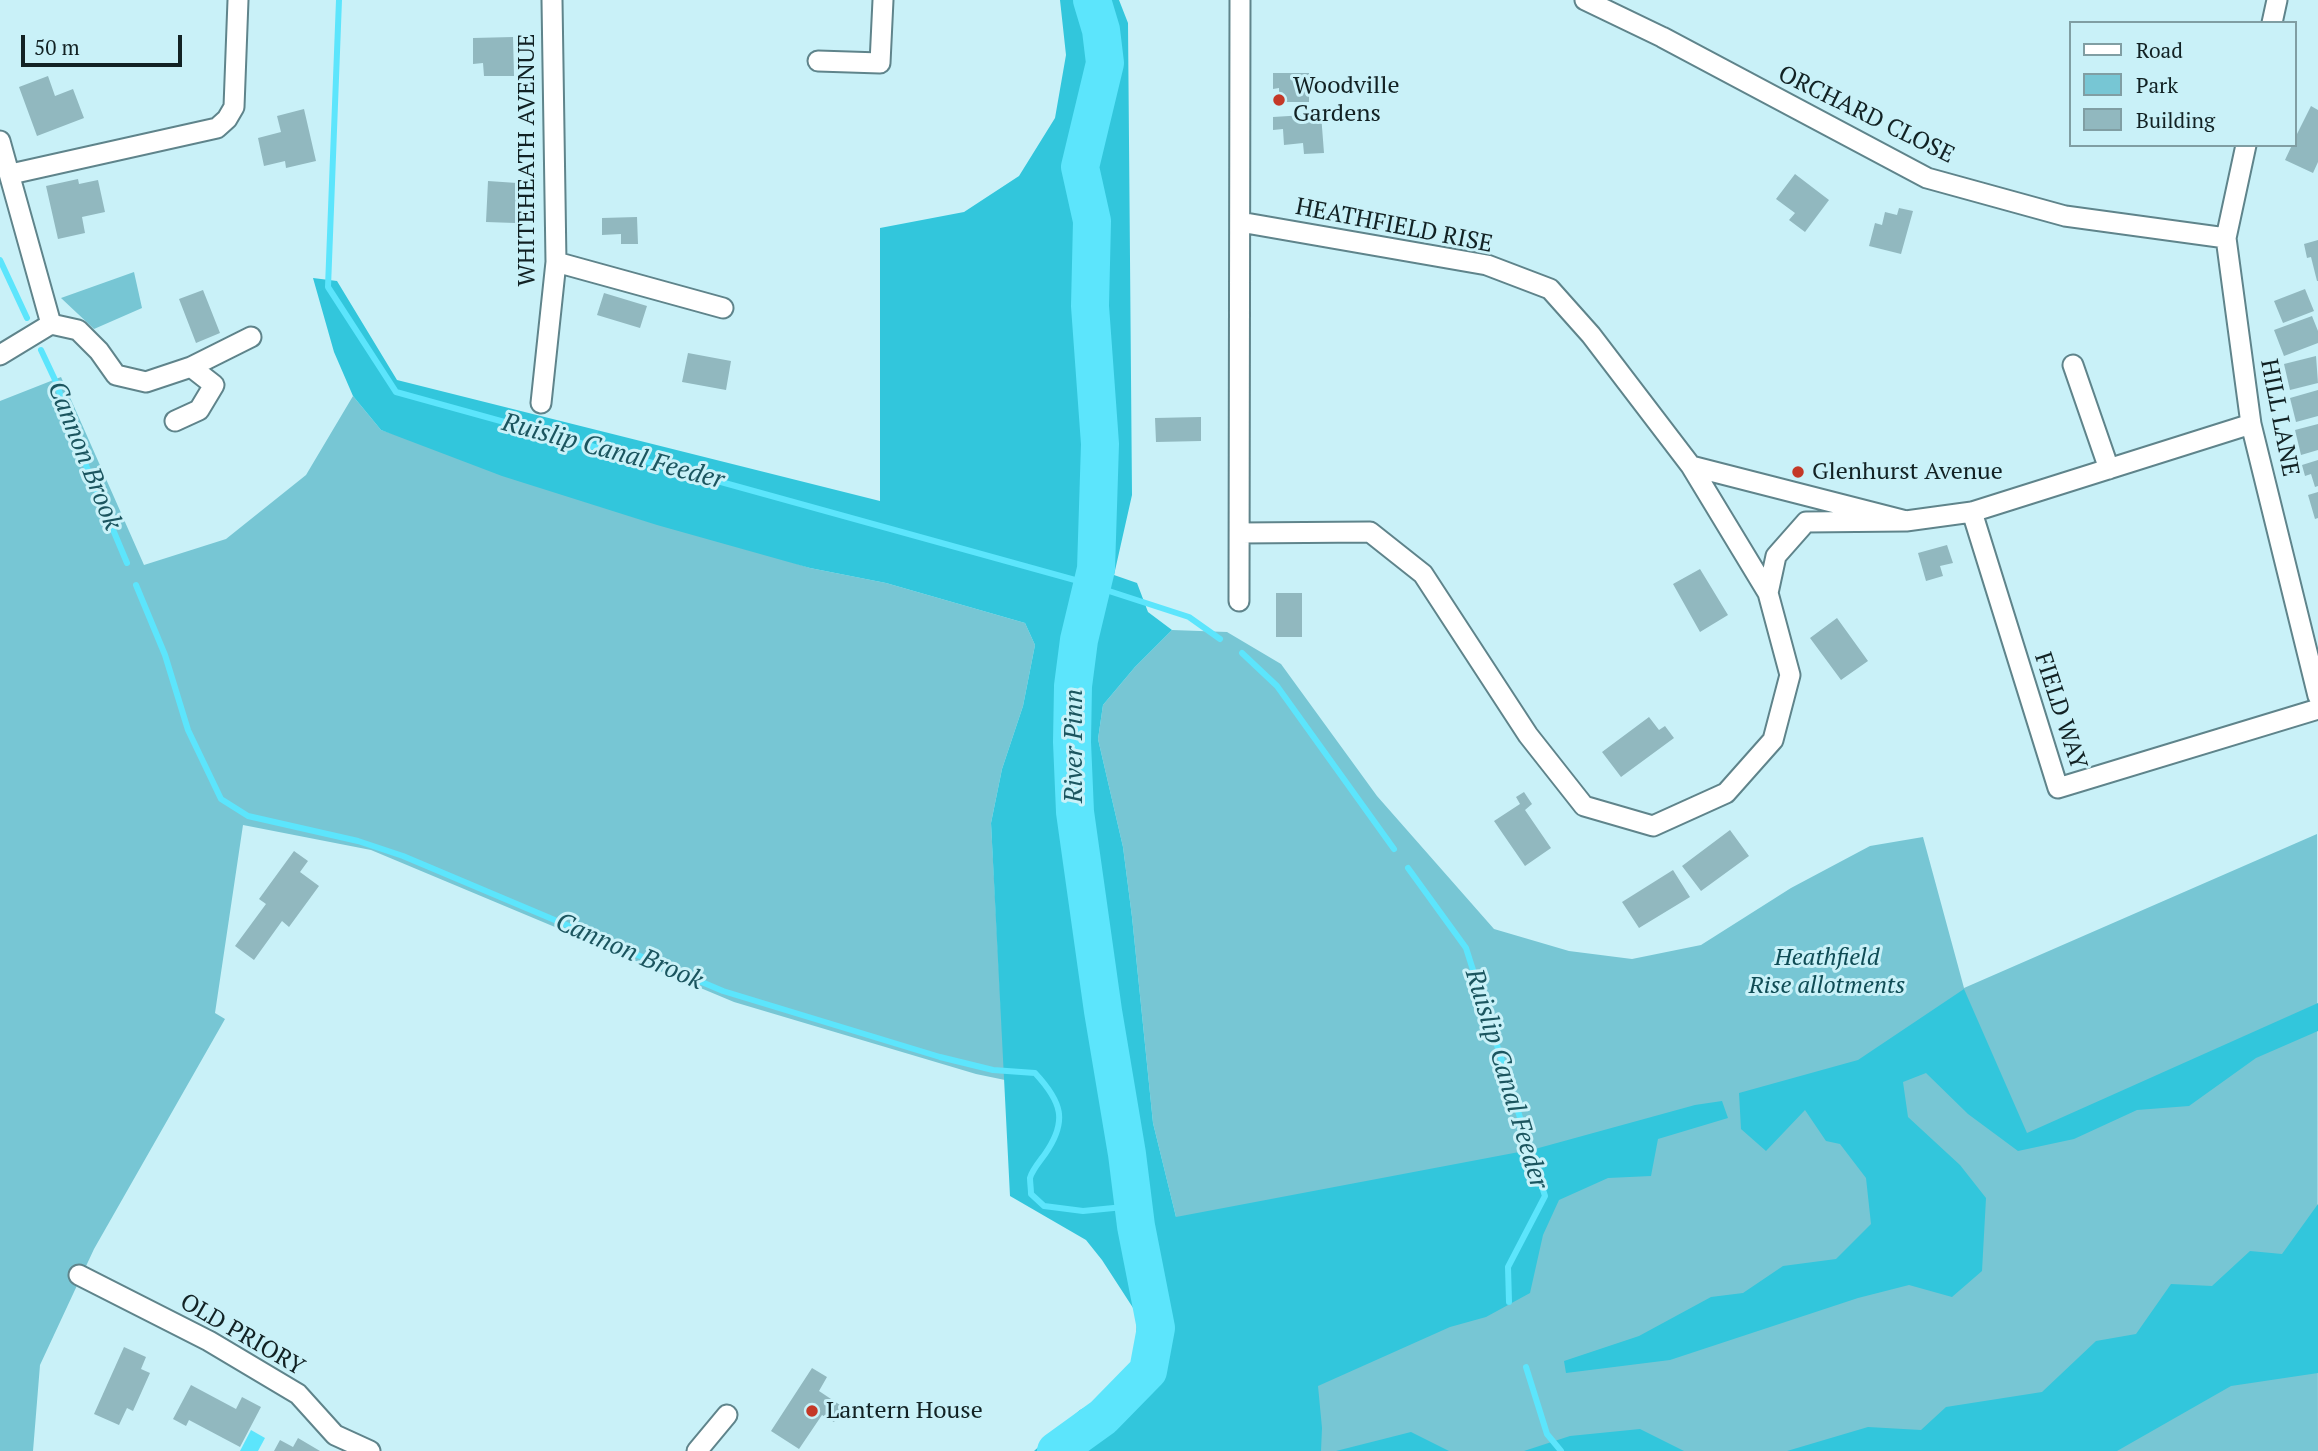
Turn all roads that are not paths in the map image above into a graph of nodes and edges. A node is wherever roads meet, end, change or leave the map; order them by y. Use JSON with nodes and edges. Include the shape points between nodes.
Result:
{"nodes":[{"id":1,"x":238,"y":0,"type":"edge"},
{"id":2,"x":552,"y":0,"type":"edge"},
{"id":3,"x":883,"y":0,"type":"edge"},
{"id":4,"x":1240,"y":0,"type":"edge"},
{"id":5,"x":1585,"y":0,"type":"edge"},
{"id":6,"x":2277,"y":0,"type":"edge"},
{"id":7,"x":2272,"y":21,"type":"edge"},
{"id":8,"x":818,"y":61,"type":"dead end"},
{"id":9,"x":0,"y":141,"type":"edge"},
{"id":10,"x":2246,"y":147,"type":"edge"},
{"id":11,"x":11,"y":174,"type":"junction"},
{"id":12,"x":1240,"y":222,"type":"junction"},
{"id":13,"x":2226,"y":238,"type":"junction"},
{"id":14,"x":556,"y":262,"type":"junction"},
{"id":15,"x":723,"y":308,"type":"dead end"},
{"id":16,"x":51,"y":324,"type":"junction"},
{"id":17,"x":251,"y":337,"type":"dead end"},
{"id":18,"x":0,"y":355,"type":"edge"},
{"id":19,"x":2074,"y":365,"type":"dead end"},
{"id":20,"x":191,"y":368,"type":"junction"},
{"id":21,"x":541,"y":403,"type":"dead end"},
{"id":22,"x":175,"y":421,"type":"dead end"},
{"id":23,"x":2251,"y":424,"type":"junction"},
{"id":24,"x":1691,"y":466,"type":"junction"},
{"id":25,"x":2109,"y":469,"type":"junction"},
{"id":26,"x":1972,"y":512,"type":"junction"},
{"id":27,"x":1906,"y":520,"type":"junction"},
{"id":28,"x":1240,"y":533,"type":"junction"},
{"id":29,"x":1768,"y":593,"type":"junction"},
{"id":30,"x":1239,"y":601,"type":"dead end"},
{"id":31,"x":2318,"y":696,"type":"edge"},
{"id":32,"x":2318,"y":709,"type":"edge"},
{"id":33,"x":79,"y":1275,"type":"dead end"},
{"id":34,"x":727,"y":1415,"type":"dead end"},
{"id":35,"x":370,"y":1451,"type":"edge"},
{"id":36,"x":697,"y":1451,"type":"edge"}],
"edges":[{"from":1,"to":11,"type":"street","via":[[234,107],[217,128]]},
{"from":2,"to":14,"type":"street","name":"WHITEHEATH AVENUE"},
{"from":3,"to":8,"type":"street","via":[[880,63]]},
{"from":4,"to":12,"type":"street"},
{"from":5,"to":13,"type":"street","name":"ORCHARD CLOSE","via":[[1927,178],[2065,216]]},
{"from":6,"to":7,"type":"street"},
{"from":9,"to":11,"type":"street"},
{"from":10,"to":13,"type":"street","name":"HILL LANE"},
{"from":11,"to":16,"type":"street"},
{"from":12,"to":24,"type":"street","name":"HEATHFIELD RISE","via":[[1487,265],[1550,289]]},
{"from":12,"to":28,"type":"street"},
{"from":13,"to":23,"type":"street","name":"HILL LANE"},
{"from":14,"to":15,"type":"street"},
{"from":14,"to":21,"type":"street","name":"WHITEHEATH AVENUE"},
{"from":16,"to":18,"type":"street"},
{"from":16,"to":20,"type":"street","via":[[78,330],[116,375],[146,382]]},
{"from":17,"to":20,"type":"street"},
{"from":19,"to":25,"type":"street"},
{"from":20,"to":22,"type":"street","via":[[214,385],[199,410]]},
{"from":23,"to":25,"type":"street"},
{"from":23,"to":31,"type":"street","name":"HILL LANE"},
{"from":24,"to":27,"type":"street"},
{"from":24,"to":29,"type":"street"},
{"from":25,"to":26,"type":"street"},
{"from":26,"to":27,"type":"street"},
{"from":26,"to":32,"type":"street","name":"FIELD WAY","via":[[2057,788]]},
{"from":27,"to":29,"type":"street","via":[[1806,522],[1776,556]]},
{"from":28,"to":29,"type":"street","via":[[1370,532],[1423,574],[1528,734],[1584,806],[1653,826],[1726,793],[1773,740],[1790,676]]},
{"from":28,"to":30,"type":"street"},
{"from":33,"to":35,"type":"street","name":"OLD PRIORY","via":[[209,1340],[298,1394],[335,1435]]},
{"from":34,"to":36,"type":"street"}]}
